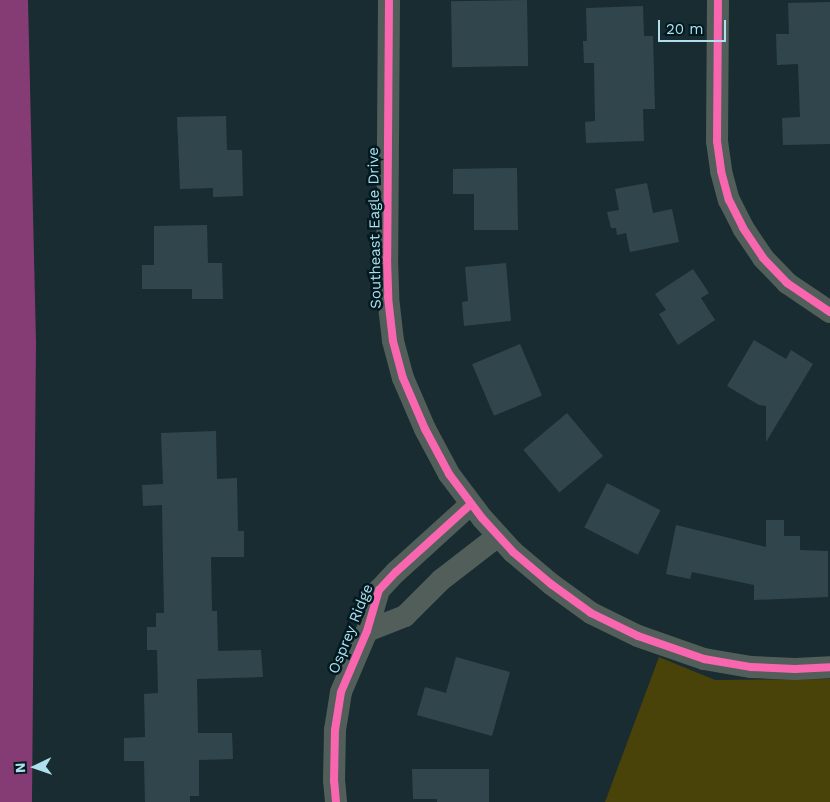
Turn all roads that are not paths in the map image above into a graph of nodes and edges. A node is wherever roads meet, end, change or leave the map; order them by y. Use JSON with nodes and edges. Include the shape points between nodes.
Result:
{"nodes":[{"id":1,"x":389,"y":0,"type":"edge"},
{"id":2,"x":718,"y":0,"type":"edge"},
{"id":3,"x":830,"y":312,"type":"edge"},
{"id":4,"x":471,"y":504,"type":"junction"},
{"id":5,"x":498,"y":536,"type":"junction"},
{"id":6,"x":406,"y":563,"type":"junction"},
{"id":7,"x":431,"y":590,"type":"junction"},
{"id":8,"x":367,"y":631,"type":"junction"},
{"id":9,"x":830,"y":667,"type":"edge"},
{"id":10,"x":336,"y":802,"type":"edge"}],
"edges":[{"from":1,"to":4,"type":"street","name":"Southeast Eagle Drive","via":[[387,259],[393,341],[403,378],[425,428],[449,474]]},
{"from":2,"to":3,"type":"street","via":[[717,141],[729,200],[763,258],[787,283]]},
{"from":4,"to":5,"type":"street","name":"Southeast Eagle Drive"},
{"from":4,"to":6,"type":"street","name":"Osprey Ridge"},
{"from":5,"to":7,"type":"street","name":"Osprey Ridge"},
{"from":5,"to":9,"type":"street","name":"Southeast Eagle Drive","via":[[551,584],[583,607],[638,636],[704,659],[742,666]]},
{"from":6,"to":7,"type":"street"},
{"from":6,"to":8,"type":"street","name":"Osprey Ridge","via":[[379,590]]},
{"from":7,"to":8,"type":"street","name":"Osprey Ridge","via":[[405,616]]},
{"from":8,"to":10,"type":"street","name":"Osprey Ridge","via":[[349,670],[340,702],[335,730]]}]}
